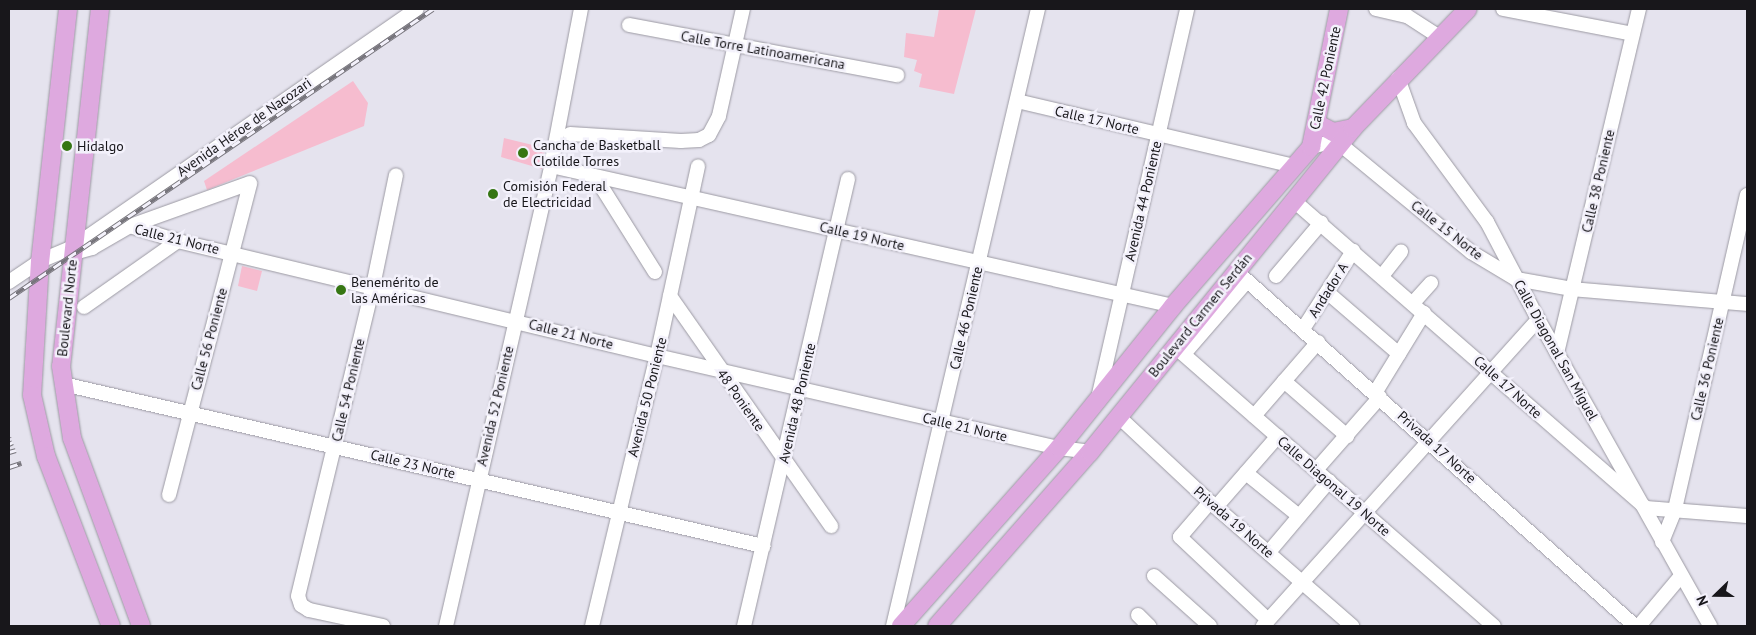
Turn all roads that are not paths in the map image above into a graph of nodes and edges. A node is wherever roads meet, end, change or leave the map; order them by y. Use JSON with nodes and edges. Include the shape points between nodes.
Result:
{"nodes":[{"id":1,"x":68,"y":9,"type":"edge"},
{"id":2,"x":100,"y":9,"type":"edge"},
{"id":3,"x":417,"y":9,"type":"edge"},
{"id":4,"x":581,"y":9,"type":"edge"},
{"id":5,"x":743,"y":9,"type":"edge"},
{"id":6,"x":1038,"y":9,"type":"edge"},
{"id":7,"x":1188,"y":9,"type":"edge"},
{"id":8,"x":1339,"y":9,"type":"edge"},
{"id":9,"x":1376,"y":9,"type":"edge"},
{"id":10,"x":1468,"y":9,"type":"edge"},
{"id":11,"x":1503,"y":9,"type":"edge"},
{"id":12,"x":1639,"y":9,"type":"edge"},
{"id":13,"x":629,"y":25,"type":"dead end"},
{"id":14,"x":1633,"y":34,"type":"junction"},
{"id":15,"x":1439,"y":37,"type":"junction"},
{"id":16,"x":736,"y":45,"type":"junction"},
{"id":17,"x":897,"y":75,"type":"dead end"},
{"id":18,"x":1398,"y":78,"type":"junction"},
{"id":19,"x":1017,"y":101,"type":"junction"},
{"id":20,"x":1316,"y":123,"type":"junction"},
{"id":21,"x":1353,"y":128,"type":"junction"},
{"id":22,"x":570,"y":134,"type":"dead end"},
{"id":23,"x":1159,"y":134,"type":"junction"},
{"id":24,"x":1340,"y":144,"type":"junction"},
{"id":25,"x":1311,"y":147,"type":"junction"},
{"id":26,"x":551,"y":166,"type":"junction"},
{"id":27,"x":698,"y":166,"type":"dead end"},
{"id":28,"x":1295,"y":166,"type":"junction"},
{"id":29,"x":396,"y":175,"type":"dead end"},
{"id":30,"x":596,"y":178,"type":"junction"},
{"id":31,"x":848,"y":179,"type":"dead end"},
{"id":32,"x":1747,"y":196,"type":"edge"},
{"id":33,"x":691,"y":198,"type":"junction"},
{"id":34,"x":1293,"y":200,"type":"junction"},
{"id":35,"x":1322,"y":223,"type":"junction"},
{"id":36,"x":130,"y":226,"type":"junction"},
{"id":37,"x":838,"y":231,"type":"junction"},
{"id":38,"x":178,"y":241,"type":"junction"},
{"id":39,"x":1353,"y":251,"type":"junction"},
{"id":40,"x":68,"y":252,"type":"junction"},
{"id":41,"x":1401,"y":252,"type":"dead end"},
{"id":42,"x":232,"y":253,"type":"junction"},
{"id":43,"x":40,"y":261,"type":"junction"},
{"id":44,"x":979,"y":262,"type":"junction"},
{"id":45,"x":655,"y":272,"type":"dead end"},
{"id":46,"x":1241,"y":276,"type":"junction"},
{"id":47,"x":1276,"y":276,"type":"dead end"},
{"id":48,"x":1382,"y":276,"type":"junction"},
{"id":49,"x":1516,"y":279,"type":"junction"},
{"id":50,"x":9,"y":282,"type":"edge"},
{"id":51,"x":1431,"y":283,"type":"dead end"},
{"id":52,"x":373,"y":286,"type":"junction"},
{"id":53,"x":1572,"y":289,"type":"junction"},
{"id":54,"x":1327,"y":292,"type":"junction"},
{"id":55,"x":1121,"y":294,"type":"junction"},
{"id":56,"x":670,"y":296,"type":"junction"},
{"id":57,"x":1722,"y":301,"type":"junction"},
{"id":58,"x":1413,"y":303,"type":"junction"},
{"id":59,"x":1747,"y":304,"type":"edge"},
{"id":60,"x":1173,"y":306,"type":"junction"},
{"id":61,"x":84,"y":307,"type":"dead end"},
{"id":62,"x":1424,"y":313,"type":"junction"},
{"id":63,"x":514,"y":320,"type":"junction"},
{"id":64,"x":1538,"y":320,"type":"junction"},
{"id":65,"x":1303,"y":329,"type":"junction"},
{"id":66,"x":1318,"y":342,"type":"junction"},
{"id":67,"x":1179,"y":350,"type":"junction"},
{"id":68,"x":1557,"y":353,"type":"junction"},
{"id":69,"x":1399,"y":354,"type":"junction"},
{"id":70,"x":657,"y":356,"type":"junction"},
{"id":71,"x":718,"y":369,"type":"junction"},
{"id":72,"x":1491,"y":370,"type":"junction"},
{"id":73,"x":1284,"y":381,"type":"junction"},
{"id":74,"x":63,"y":384,"type":"junction"},
{"id":75,"x":801,"y":388,"type":"junction"},
{"id":76,"x":1100,"y":394,"type":"junction"},
{"id":77,"x":1378,"y":395,"type":"junction"},
{"id":78,"x":190,"y":412,"type":"junction"},
{"id":79,"x":1118,"y":416,"type":"junction"},
{"id":80,"x":1254,"y":416,"type":"junction"},
{"id":81,"x":942,"y":422,"type":"junction"},
{"id":82,"x":1278,"y":436,"type":"junction"},
{"id":83,"x":1346,"y":436,"type":"junction"},
{"id":84,"x":1429,"y":440,"type":"junction"},
{"id":85,"x":335,"y":446,"type":"junction"},
{"id":86,"x":1059,"y":448,"type":"junction"},
{"id":87,"x":1090,"y":452,"type":"junction"},
{"id":88,"x":784,"y":460,"type":"junction"},
{"id":89,"x":1316,"y":470,"type":"junction"},
{"id":90,"x":1246,"y":473,"type":"junction"},
{"id":91,"x":478,"y":479,"type":"junction"},
{"id":92,"x":1329,"y":481,"type":"junction"},
{"id":93,"x":169,"y":495,"type":"dead end"},
{"id":94,"x":1213,"y":505,"type":"junction"},
{"id":95,"x":1646,"y":508,"type":"junction"},
{"id":96,"x":1676,"y":509,"type":"junction"},
{"id":97,"x":619,"y":512,"type":"junction"},
{"id":98,"x":1364,"y":512,"type":"junction"},
{"id":99,"x":1299,"y":516,"type":"junction"},
{"id":100,"x":1747,"y":516,"type":"edge"},
{"id":101,"x":831,"y":526,"type":"dead end"},
{"id":102,"x":1662,"y":542,"type":"junction"},
{"id":103,"x":763,"y":546,"type":"junction"},
{"id":104,"x":1269,"y":552,"type":"junction"},
{"id":105,"x":1154,"y":576,"type":"dead end"},
{"id":106,"x":1681,"y":576,"type":"junction"},
{"id":107,"x":1303,"y":582,"type":"junction"},
{"id":108,"x":1138,"y":615,"type":"dead end"},
{"id":109,"x":1265,"y":623,"type":"edge"},
{"id":110,"x":111,"y":626,"type":"edge"},
{"id":111,"x":141,"y":626,"type":"edge"},
{"id":112,"x":383,"y":626,"type":"edge"},
{"id":113,"x":446,"y":626,"type":"edge"},
{"id":114,"x":592,"y":626,"type":"edge"},
{"id":115,"x":744,"y":626,"type":"edge"},
{"id":116,"x":893,"y":626,"type":"edge"},
{"id":117,"x":900,"y":626,"type":"edge"},
{"id":118,"x":937,"y":626,"type":"edge"},
{"id":119,"x":1149,"y":626,"type":"edge"},
{"id":120,"x":1210,"y":626,"type":"edge"},
{"id":121,"x":1352,"y":626,"type":"edge"},
{"id":122,"x":1494,"y":626,"type":"edge"},
{"id":123,"x":1637,"y":626,"type":"edge"},
{"id":124,"x":1710,"y":626,"type":"edge"}],
"edges":[{"from":1,"to":43,"type":"main road"},
{"from":2,"to":40,"type":"main road","name":"Boulevard Norte"},
{"from":3,"to":40,"type":"street","name":"Avenida Héroe de Nacozari"},
{"from":4,"to":26,"type":"street","name":"Avenida 52 Poniente"},
{"from":5,"to":16,"type":"street"},
{"from":6,"to":19,"type":"street","name":"Calle 46 Poniente"},
{"from":7,"to":23,"type":"street","name":"Avenida 44 Poniente"},
{"from":8,"to":20,"type":"main road","name":"Calle 42 Poniente"},
{"from":9,"to":15,"type":"street","via":[[1407,16]]},
{"from":10,"to":15,"type":"main road","name":"Boulevard Carmen Serdán"},
{"from":11,"to":14,"type":"street"},
{"from":12,"to":14,"type":"street","name":"Calle 38 Poniente"},
{"from":13,"to":16,"type":"street","name":"Calle Torre Latinoamericana"},
{"from":14,"to":53,"type":"street","name":"Calle 38 Poniente"},
{"from":15,"to":18,"type":"main road","name":"Boulevard Carmen Serdán"},
{"from":16,"to":17,"type":"street","name":"Calle Torre Latinoamericana"},
{"from":16,"to":22,"type":"street","via":[[718,116],[709,135],[699,140]]},
{"from":18,"to":21,"type":"main road","name":"Boulevard Carmen Serdán"},
{"from":18,"to":49,"type":"street","name":"Calle Diagonal San Miguel","via":[[1414,123],[1487,222]]},
{"from":19,"to":23,"type":"street","name":"Calle 17 Norte"},
{"from":19,"to":44,"type":"street","name":"Calle 46 Poniente"},
{"from":20,"to":21,"type":"main road","via":[[1333,132]]},
{"from":20,"to":25,"type":"main road","name":"Calle 42 Poniente"},
{"from":21,"to":24,"type":"main road","name":"Boulevard Carmen Serdán"},
{"from":23,"to":28,"type":"street","name":"Calle 17 Norte"},
{"from":23,"to":55,"type":"street","name":"Avenida 44 Poniente"},
{"from":24,"to":25,"type":"street","via":[[1331,142]]},
{"from":24,"to":34,"type":"main road","name":"Boulevard Carmen Serdán"},
{"from":24,"to":49,"type":"street","name":"Calle 15 Norte","via":[[1471,252]]},
{"from":25,"to":28,"type":"main road","name":"Boulevard Carmen Serdán"},
{"from":26,"to":30,"type":"street","name":"Calle 19 Norte"},
{"from":26,"to":63,"type":"street","name":"Avenida 52 Poniente"},
{"from":27,"to":33,"type":"street","name":"Avenida 50 Poniente"},
{"from":28,"to":60,"type":"main road","name":"Boulevard Carmen Serdán"},
{"from":29,"to":52,"type":"street","name":"Calle 54 Poniente"},
{"from":30,"to":33,"type":"street","name":"Calle 19 Norte"},
{"from":30,"to":45,"type":"street"},
{"from":31,"to":37,"type":"street","name":"Avenida 48 Poniente"},
{"from":32,"to":57,"type":"street","name":"Calle 36 Poniente"},
{"from":33,"to":37,"type":"street","name":"Calle 19 Norte"},
{"from":33,"to":56,"type":"street","name":"Avenida 50 Poniente"},
{"from":34,"to":35,"type":"street","name":"Calle 17 Norte"},
{"from":34,"to":46,"type":"main road","name":"Boulevard Carmen Serdán"},
{"from":35,"to":39,"type":"street","name":"Calle 17 Norte"},
{"from":35,"to":47,"type":"street"},
{"from":36,"to":38,"type":"street","name":"Calle 21 Norte"},
{"from":36,"to":40,"type":"street","name":"Calle 21 Norte","via":[[92,248]]},
{"from":36,"to":42,"type":"street","name":"Calle 56 Poniente","via":[[250,183]]},
{"from":37,"to":44,"type":"street","name":"Calle 19 Norte"},
{"from":37,"to":75,"type":"street","name":"Avenida 48 Poniente"},
{"from":38,"to":42,"type":"street","name":"Calle 21 Norte"},
{"from":38,"to":61,"type":"street"},
{"from":39,"to":48,"type":"street","name":"Calle 17 Norte"},
{"from":39,"to":54,"type":"street","name":"Andador A"},
{"from":40,"to":43,"type":"street","name":"Calle 21 Norte"},
{"from":40,"to":74,"type":"main road","name":"Boulevard Norte"},
{"from":41,"to":48,"type":"street"},
{"from":42,"to":52,"type":"street","name":"Calle 21 Norte"},
{"from":42,"to":78,"type":"street","name":"Calle 56 Poniente"},
{"from":43,"to":50,"type":"street","name":"Calle 21 Norte"},
{"from":43,"to":110,"type":"main road","via":[[31,373],[36,417],[46,456]]},
{"from":44,"to":55,"type":"street","name":"Calle 19 Norte"},
{"from":44,"to":81,"type":"street","name":"Calle 46 Poniente"},
{"from":46,"to":65,"type":"street","name":"Privada 17 Norte"},
{"from":46,"to":67,"type":"main road","name":"Boulevard Carmen Serdán"},
{"from":48,"to":58,"type":"street","name":"Calle 17 Norte"},
{"from":49,"to":53,"type":"street","name":"Calle 15 Norte"},
{"from":49,"to":64,"type":"street","name":"Calle Diagonal San Miguel"},
{"from":51,"to":58,"type":"street"},
{"from":52,"to":63,"type":"street","name":"Calle 21 Norte"},
{"from":52,"to":85,"type":"street","name":"Calle 54 Poniente"},
{"from":53,"to":57,"type":"street","name":"Calle 15 Norte"},
{"from":53,"to":68,"type":"street","name":"Calle 38 Poniente"},
{"from":54,"to":65,"type":"street","name":"Andador A"},
{"from":54,"to":69,"type":"street"},
{"from":55,"to":60,"type":"street","name":"Calle 19 Norte"},
{"from":55,"to":76,"type":"street","name":"Avenida 44 Poniente"},
{"from":56,"to":70,"type":"street","name":"Avenida 50 Poniente"},
{"from":56,"to":71,"type":"street","name":"48 Poniente"},
{"from":57,"to":59,"type":"street","name":"Calle 15 Norte"},
{"from":57,"to":96,"type":"street","name":"Calle 36 Poniente"},
{"from":58,"to":62,"type":"street","name":"Calle 17 Norte"},
{"from":60,"to":76,"type":"main road","name":"Boulevard Carmen Serdán"},
{"from":62,"to":69,"type":"street"},
{"from":62,"to":72,"type":"street","name":"Calle 17 Norte"},
{"from":63,"to":70,"type":"street","name":"Calle 21 Norte"},
{"from":63,"to":91,"type":"street","name":"Avenida 52 Poniente"},
{"from":64,"to":68,"type":"street","name":"Calle Diagonal San Miguel"},
{"from":64,"to":72,"type":"street"},
{"from":65,"to":66,"type":"street","name":"Privada 17 Norte"},
{"from":66,"to":73,"type":"street"},
{"from":66,"to":77,"type":"street","name":"Privada 17 Norte"},
{"from":67,"to":79,"type":"main road","name":"Boulevard Carmen Serdán"},
{"from":67,"to":80,"type":"street","name":"Calle Diagonal 19 Norte"},
{"from":68,"to":95,"type":"street","name":"Calle Diagonal San Miguel"},
{"from":69,"to":77,"type":"street"},
{"from":70,"to":71,"type":"street","name":"Calle 21 Norte"},
{"from":70,"to":97,"type":"street","name":"Avenida 50 Poniente"},
{"from":71,"to":75,"type":"street","name":"Calle 21 Norte"},
{"from":71,"to":88,"type":"street","name":"48 Poniente"},
{"from":72,"to":84,"type":"street"},
{"from":72,"to":95,"type":"street","name":"Calle 17 Norte"},
{"from":73,"to":80,"type":"street"},
{"from":73,"to":83,"type":"street"},
{"from":74,"to":78,"type":"street","name":"Calle 23 Norte"},
{"from":74,"to":111,"type":"main road","name":"Boulevard Norte","via":[[74,446]]},
{"from":75,"to":81,"type":"street","name":"Calle 21 Norte"},
{"from":75,"to":88,"type":"street","name":"Avenida 48 Poniente"},
{"from":76,"to":86,"type":"main road","name":"Boulevard Carmen Serdán"},
{"from":77,"to":83,"type":"street"},
{"from":77,"to":84,"type":"street","name":"Privada 17 Norte"},
{"from":78,"to":85,"type":"street","name":"Calle 23 Norte"},
{"from":78,"to":93,"type":"street","name":"Calle 56 Poniente"},
{"from":79,"to":87,"type":"main road","name":"Boulevard Carmen Serdán"},
{"from":79,"to":94,"type":"street","name":"Privada 19 Norte"},
{"from":80,"to":82,"type":"street","name":"Calle Diagonal 19 Norte"},
{"from":81,"to":86,"type":"street","name":"Calle 21 Norte"},
{"from":81,"to":116,"type":"street","name":"Calle 46 Poniente"},
{"from":82,"to":89,"type":"street","name":"Calle Diagonal 19 Norte"},
{"from":82,"to":90,"type":"street"},
{"from":83,"to":89,"type":"street"},
{"from":84,"to":98,"type":"street"},
{"from":84,"to":123,"type":"street","name":"Privada 17 Norte"},
{"from":85,"to":91,"type":"street","name":"Calle 23 Norte"},
{"from":85,"to":112,"type":"street","name":"Calle 54 Poniente","via":[[298,596],[301,605],[309,610]]},
{"from":86,"to":87,"type":"street","name":"Calle 21 Norte"},
{"from":86,"to":117,"type":"main road","name":"Boulevard Carmen Serdán"},
{"from":87,"to":118,"type":"main road","name":"Boulevard Carmen Serdán"},
{"from":88,"to":101,"type":"street","name":"48 Poniente"},
{"from":88,"to":103,"type":"street","name":"Avenida 48 Poniente"},
{"from":89,"to":92,"type":"street","name":"Calle Diagonal 19 Norte"},
{"from":90,"to":94,"type":"street"},
{"from":90,"to":99,"type":"street"},
{"from":91,"to":97,"type":"street","name":"Calle 23 Norte"},
{"from":91,"to":113,"type":"street","name":"Avenida 52 Poniente"},
{"from":92,"to":98,"type":"street","name":"Calle Diagonal 19 Norte"},
{"from":92,"to":99,"type":"street"},
{"from":94,"to":104,"type":"street","name":"Privada 19 Norte"},
{"from":94,"to":109,"type":"street","via":[[1180,537]]},
{"from":95,"to":96,"type":"street"},
{"from":95,"to":102,"type":"street","name":"Calle Diagonal San Miguel"},
{"from":96,"to":100,"type":"street"},
{"from":96,"to":102,"type":"street","name":"Calle 36 Poniente"},
{"from":97,"to":103,"type":"street","name":"Calle 23 Norte"},
{"from":97,"to":114,"type":"street","name":"Avenida 50 Poniente"},
{"from":98,"to":107,"type":"street"},
{"from":98,"to":122,"type":"street","name":"Calle Diagonal 19 Norte"},
{"from":99,"to":104,"type":"street"},
{"from":102,"to":106,"type":"street","name":"Calle Diagonal San Miguel"},
{"from":103,"to":115,"type":"street","name":"Avenida 48 Poniente"},
{"from":104,"to":107,"type":"street","name":"Privada 19 Norte"},
{"from":105,"to":120,"type":"street"},
{"from":106,"to":123,"type":"street"},
{"from":106,"to":124,"type":"street","name":"Calle Diagonal San Miguel"},
{"from":107,"to":109,"type":"street"},
{"from":107,"to":121,"type":"street","name":"Privada 19 Norte"},
{"from":108,"to":119,"type":"street"}]}
